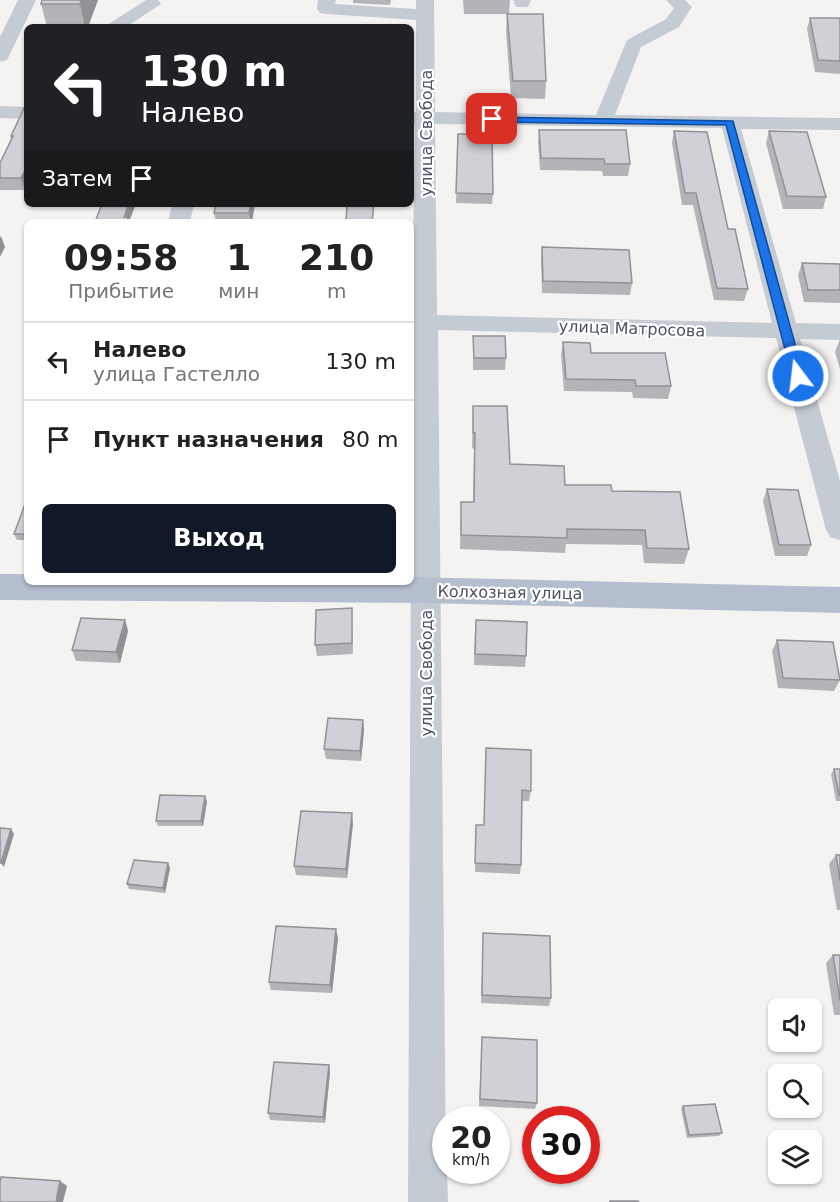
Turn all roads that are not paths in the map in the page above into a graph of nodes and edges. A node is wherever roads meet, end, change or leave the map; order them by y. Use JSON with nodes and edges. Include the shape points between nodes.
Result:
{"nodes":[{"id":1,"x":27,"y":0,"type":"edge"},
{"id":2,"x":327,"y":0,"type":"edge"},
{"id":3,"x":675,"y":0,"type":"edge"},
{"id":4,"x":152,"y":4,"type":"dead end"},
{"id":5,"x":425,"y":8,"type":"edge"},
{"id":6,"x":118,"y":24,"type":"edge"},
{"id":7,"x":12,"y":34,"type":"edge"},
{"id":8,"x":0,"y":56,"type":"edge"},
{"id":9,"x":0,"y":112,"type":"edge"},
{"id":10,"x":24,"y":113,"type":"edge"},
{"id":11,"x":419,"y":118,"type":"edge"},
{"id":12,"x":603,"y":121,"type":"junction"},
{"id":13,"x":730,"y":123,"type":"junction"},
{"id":14,"x":840,"y":124,"type":"edge"},
{"id":15,"x":424,"y":322,"type":"junction"},
{"id":16,"x":786,"y":332,"type":"junction"},
{"id":17,"x":840,"y":332,"type":"edge"},
{"id":18,"x":840,"y":530,"type":"edge"},
{"id":19,"x":97,"y":585,"type":"edge"},
{"id":20,"x":0,"y":587,"type":"edge"},
{"id":21,"x":425,"y":590,"type":"junction"},
{"id":22,"x":840,"y":600,"type":"edge"},
{"id":23,"x":428,"y":1202,"type":"edge"}],
"edges":[{"from":1,"to":7,"type":"street"},
{"from":2,"to":5,"type":"street","via":[[326,9]]},
{"from":3,"to":12,"type":"street","via":[[683,7],[673,23],[633,44]]},
{"from":4,"to":6,"type":"street"},
{"from":5,"to":11,"type":"street","name":"улица Свобода"},
{"from":7,"to":8,"type":"street"},
{"from":9,"to":10,"type":"street"},
{"from":11,"to":12,"type":"street"},
{"from":11,"to":15,"type":"street","name":"улица Свобода"},
{"from":12,"to":13,"type":"street"},
{"from":13,"to":14,"type":"street"},
{"from":13,"to":16,"type":"street"},
{"from":15,"to":16,"type":"street","name":"улица Матросова"},
{"from":15,"to":21,"type":"street","name":"улица Свобода"},
{"from":16,"to":17,"type":"street","name":"улица Матросова"},
{"from":16,"to":18,"type":"street"},
{"from":19,"to":20,"type":"main road","name":"Колхозная улица"},
{"from":19,"to":21,"type":"main road","name":"Колхозная улица"},
{"from":21,"to":22,"type":"main road","name":"Колхозная улица"},
{"from":21,"to":23,"type":"street","name":"улица Свобода"}]}
